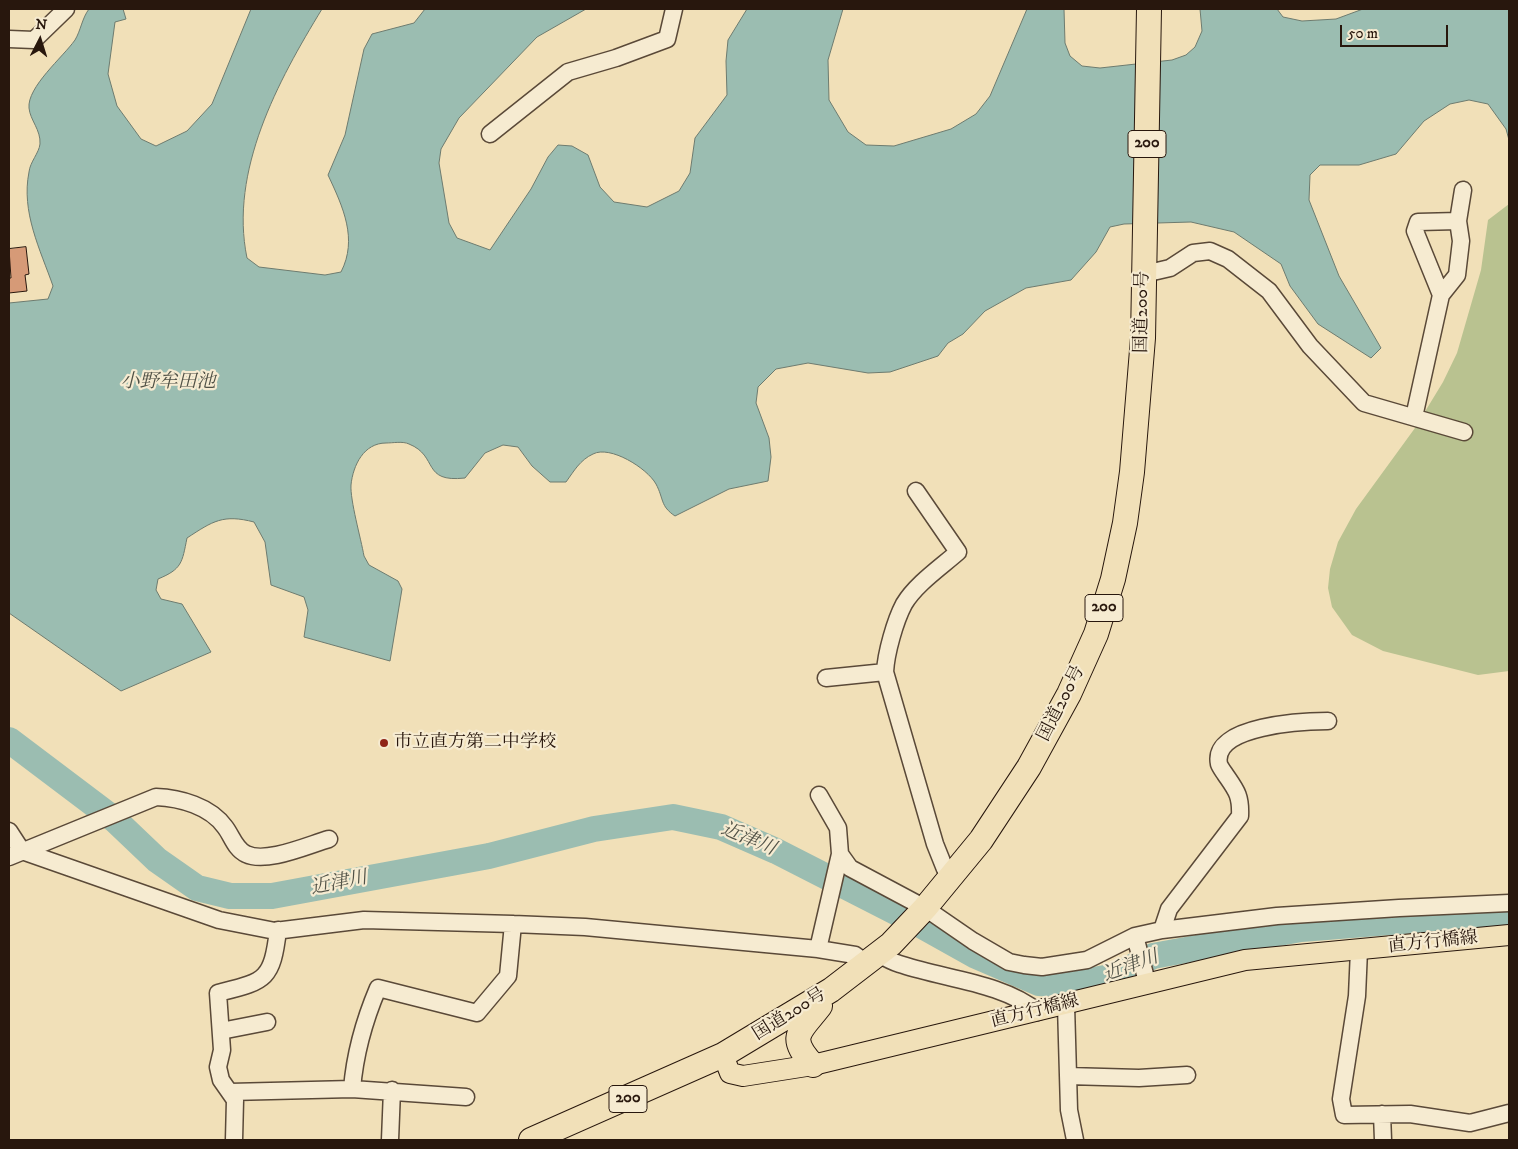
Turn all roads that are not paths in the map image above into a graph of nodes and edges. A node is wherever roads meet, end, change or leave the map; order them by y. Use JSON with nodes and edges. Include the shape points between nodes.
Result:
{"nodes":[{"id":1,"x":66,"y":9,"type":"edge"},
{"id":2,"x":674,"y":9,"type":"edge"},
{"id":3,"x":1149,"y":19,"type":"edge"},
{"id":4,"x":9,"y":39,"type":"edge"},
{"id":5,"x":490,"y":134,"type":"dead end"},
{"id":6,"x":1463,"y":190,"type":"dead end"},
{"id":7,"x":1458,"y":221,"type":"junction"},
{"id":8,"x":1144,"y":267,"type":"junction"},
{"id":9,"x":1441,"y":295,"type":"junction"},
{"id":10,"x":1414,"y":417,"type":"junction"},
{"id":11,"x":1464,"y":432,"type":"dead end"},
{"id":12,"x":916,"y":491,"type":"dead end"},
{"id":13,"x":884,"y":672,"type":"junction"},
{"id":14,"x":826,"y":678,"type":"dead end"},
{"id":15,"x":1328,"y":721,"type":"dead end"},
{"id":16,"x":818,"y":795,"type":"dead end"},
{"id":17,"x":9,"y":831,"type":"edge"},
{"id":18,"x":329,"y":839,"type":"dead end"},
{"id":19,"x":16,"y":854,"type":"edge"},
{"id":20,"x":838,"y":860,"type":"junction"},
{"id":21,"x":954,"y":873,"type":"junction"},
{"id":22,"x":1509,"y":903,"type":"edge"},
{"id":23,"x":925,"y":908,"type":"junction"},
{"id":24,"x":513,"y":924,"type":"junction"},
{"id":25,"x":278,"y":930,"type":"junction"},
{"id":26,"x":1162,"y":930,"type":"junction"},
{"id":27,"x":1509,"y":935,"type":"edge"},
{"id":28,"x":1136,"y":939,"type":"junction"},
{"id":29,"x":818,"y":948,"type":"junction"},
{"id":30,"x":1359,"y":950,"type":"junction"},
{"id":31,"x":878,"y":953,"type":"junction"},
{"id":32,"x":1145,"y":977,"type":"junction"},
{"id":33,"x":831,"y":990,"type":"junction"},
{"id":34,"x":1066,"y":1005,"type":"junction"},
{"id":35,"x":1038,"y":1012,"type":"junction"},
{"id":36,"x":267,"y":1022,"type":"dead end"},
{"id":37,"x":221,"y":1031,"type":"junction"},
{"id":38,"x":723,"y":1055,"type":"junction"},
{"id":39,"x":813,"y":1065,"type":"junction"},
{"id":40,"x":1187,"y":1075,"type":"dead end"},
{"id":41,"x":1068,"y":1076,"type":"junction"},
{"id":42,"x":352,"y":1088,"type":"junction"},
{"id":43,"x":392,"y":1090,"type":"junction"},
{"id":44,"x":230,"y":1092,"type":"junction"},
{"id":45,"x":466,"y":1097,"type":"dead end"},
{"id":46,"x":1509,"y":1113,"type":"edge"},
{"id":47,"x":1382,"y":1114,"type":"junction"},
{"id":48,"x":234,"y":1140,"type":"edge"},
{"id":49,"x":390,"y":1140,"type":"edge"},
{"id":50,"x":531,"y":1140,"type":"edge"},
{"id":51,"x":1075,"y":1140,"type":"edge"},
{"id":52,"x":1383,"y":1140,"type":"edge"}],
"edges":[{"from":1,"to":4,"type":"street","via":[[34,40]]},
{"from":2,"to":5,"type":"street","via":[[666,39],[568,72]]},
{"from":3,"to":8,"type":"highway","name":"国道200号","number":"200"},
{"from":6,"to":7,"type":"street"},
{"from":7,"to":9,"type":"street","via":[[1461,241],[1457,275]]},
{"from":7,"to":9,"type":"street","via":[[1418,222],[1415,231]]},
{"from":8,"to":10,"type":"street","via":[[1170,268],[1192,253],[1210,251],[1228,259],[1269,291],[1310,346],[1364,403]]},
{"from":8,"to":21,"type":"highway","name":"国道200号","number":"200","via":[[1139,412],[1126,523],[1096,634],[1069,694],[1029,767],[981,840]]},
{"from":9,"to":10,"type":"street"},
{"from":10,"to":11,"type":"street"},
{"from":12,"to":13,"type":"street","via":[[958,552],[904,604]]},
{"from":13,"to":14,"type":"street"},
{"from":13,"to":21,"type":"street","via":[[935,844],[945,869]]},
{"from":15,"to":26,"type":"street","via":[[1263,726],[1241,735],[1220,752],[1219,764],[1241,798],[1240,816],[1169,909]]},
{"from":16,"to":20,"type":"street","via":[[838,828]]},
{"from":17,"to":19,"type":"street"},
{"from":18,"to":19,"type":"street","via":[[275,855],[247,854],[238,848],[224,825],[200,806],[176,798],[156,797]]},
{"from":19,"to":25,"type":"street","via":[[219,920]]},
{"from":20,"to":23,"type":"street"},
{"from":20,"to":29,"type":"street"},
{"from":21,"to":23,"type":"highway","name":"国道200号","number":"200"},
{"from":22,"to":26,"type":"street","via":[[1277,916]]},
{"from":23,"to":28,"type":"street","via":[[972,942],[1009,962],[1024,965],[1042,967],[1087,960]]},
{"from":23,"to":31,"type":"highway","name":"国道200号","number":"200"},
{"from":24,"to":25,"type":"street","via":[[364,920]]},
{"from":24,"to":29,"type":"street"},
{"from":24,"to":42,"type":"street","via":[[508,976],[477,1013],[378,988],[364,1020]]},
{"from":25,"to":37,"type":"street","via":[[272,967],[265,975],[254,984],[218,993]]},
{"from":26,"to":28,"type":"street"},
{"from":27,"to":30,"type":"main road","name":"直方行橋線"},
{"from":28,"to":32,"type":"street"},
{"from":29,"to":31,"type":"street","via":[[855,955]]},
{"from":30,"to":32,"type":"main road","name":"直方行橋線","via":[[1245,960]]},
{"from":30,"to":47,"type":"street","via":[[1357,996],[1341,1099],[1344,1115]]},
{"from":31,"to":33,"type":"highway","name":"国道200号","number":"200"},
{"from":31,"to":35,"type":"street","via":[[902,965],[953,976],[1024,1001]]},
{"from":32,"to":34,"type":"main road","name":"直方行橋線"},
{"from":33,"to":38,"type":"highway","name":"国道200号","number":"200"},
{"from":33,"to":39,"type":"highway","via":[[800,1028],[801,1052]]},
{"from":34,"to":35,"type":"main road","name":"直方行橋線"},
{"from":34,"to":41,"type":"street"},
{"from":35,"to":39,"type":"main road","name":"直方行橋線"},
{"from":36,"to":37,"type":"street"},
{"from":37,"to":44,"type":"street","via":[[222,1050],[218,1067],[221,1080]]},
{"from":38,"to":39,"type":"main road","name":"直方行橋線","via":[[730,1072],[743,1076]]},
{"from":38,"to":50,"type":"highway","name":"国道200号","number":"200"},
{"from":40,"to":41,"type":"street","via":[[1139,1078]]},
{"from":41,"to":51,"type":"street","via":[[1069,1110]]},
{"from":42,"to":43,"type":"street"},
{"from":42,"to":44,"type":"street"},
{"from":43,"to":45,"type":"street"},
{"from":43,"to":49,"type":"street"},
{"from":44,"to":48,"type":"street","via":[[235,1100]]},
{"from":46,"to":47,"type":"street","via":[[1470,1123],[1410,1114]]},
{"from":47,"to":52,"type":"street"}]}
